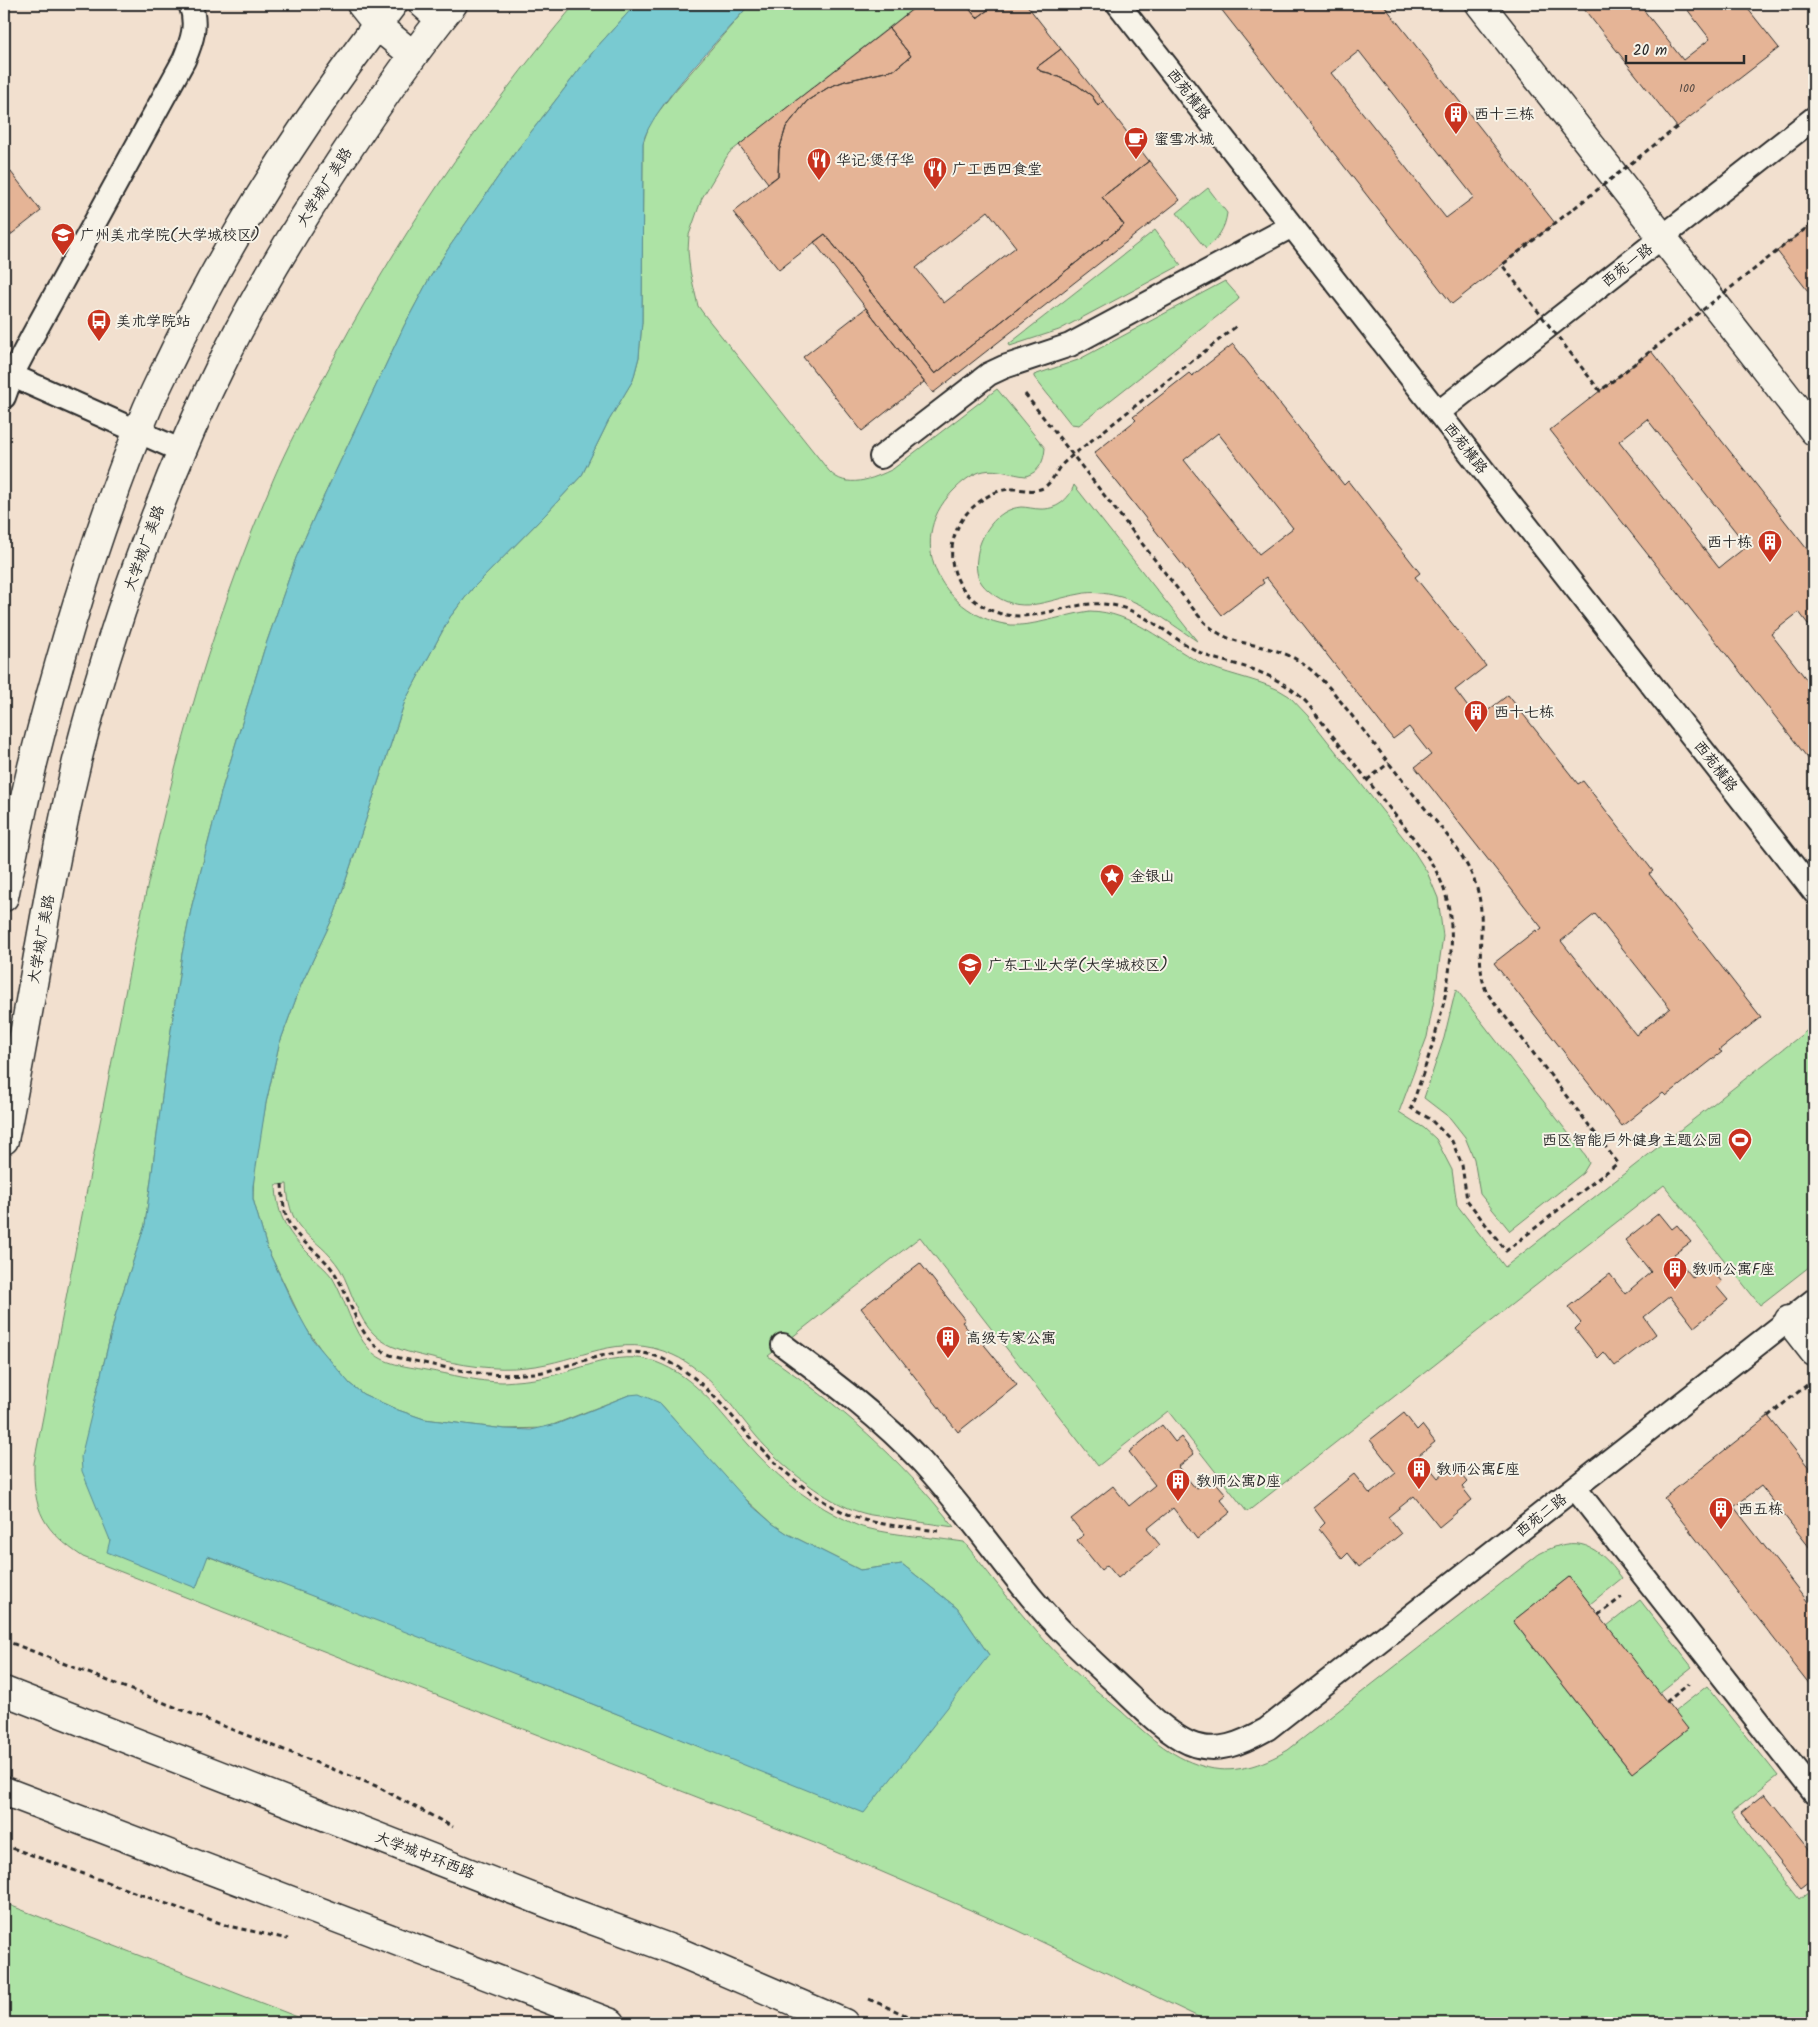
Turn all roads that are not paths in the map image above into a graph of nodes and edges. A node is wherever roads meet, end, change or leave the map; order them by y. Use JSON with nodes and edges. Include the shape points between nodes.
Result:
{"nodes":[{"id":1,"x":190,"y":4,"type":"edge"},
{"id":2,"x":1118,"y":4,"type":"edge"},
{"id":3,"x":1480,"y":4,"type":"edge"},
{"id":4,"x":439,"y":9,"type":"edge"},
{"id":5,"x":377,"y":11,"type":"edge"},
{"id":6,"x":413,"y":55,"type":"junction"},
{"id":7,"x":1814,"y":118,"type":"edge"},
{"id":8,"x":1292,"y":226,"type":"junction"},
{"id":9,"x":1662,"y":237,"type":"junction"},
{"id":10,"x":8,"y":374,"type":"edge"},
{"id":11,"x":4,"y":397,"type":"edge"},
{"id":12,"x":1439,"y":412,"type":"junction"},
{"id":13,"x":138,"y":431,"type":"junction"},
{"id":14,"x":1814,"y":431,"type":"edge"},
{"id":15,"x":182,"y":451,"type":"junction"},
{"id":16,"x":881,"y":456,"type":"dead end"},
{"id":17,"x":1814,"y":892,"type":"edge"},
{"id":18,"x":4,"y":897,"type":"edge"},
{"id":19,"x":4,"y":1140,"type":"edge"},
{"id":20,"x":1814,"y":1300,"type":"edge"},
{"id":21,"x":1789,"y":1320,"type":"junction"},
{"id":22,"x":782,"y":1345,"type":"dead end"},
{"id":23,"x":1814,"y":1352,"type":"edge"},
{"id":24,"x":1575,"y":1488,"type":"junction"},
{"id":25,"x":4,"y":1691,"type":"edge"},
{"id":26,"x":4,"y":1790,"type":"edge"},
{"id":27,"x":1814,"y":1793,"type":"edge"},
{"id":28,"x":612,"y":2023,"type":"edge"},
{"id":29,"x":844,"y":2023,"type":"edge"}],
"edges":[{"from":1,"to":10,"type":"lane","via":[[194,31],[184,60]]},
{"from":2,"to":8,"type":"lane","name":"西苑横路"},
{"from":3,"to":9,"type":"main road"},
{"from":4,"to":6,"type":"main road","name":"大学城广美路"},
{"from":5,"to":6,"type":"main road"},
{"from":5,"to":13,"type":"main road","via":[[230,246],[192,315]]},
{"from":6,"to":15,"type":"main road","name":"大学城广美路","via":[[320,191],[273,269],[228,350]]},
{"from":7,"to":9,"type":"lane","name":"西苑一路"},
{"from":8,"to":12,"type":"lane","name":"西苑横路"},
{"from":8,"to":16,"type":"lane","via":[[1070,345],[1004,366],[979,380]]},
{"from":9,"to":12,"type":"lane","name":"西苑一路"},
{"from":9,"to":14,"type":"main road"},
{"from":10,"to":11,"type":"lane"},
{"from":10,"to":13,"type":"lane"},
{"from":12,"to":17,"type":"lane","name":"西苑横路"},
{"from":13,"to":15,"type":"lane"},
{"from":13,"to":18,"type":"main road","via":[[116,487],[58,670],[32,767]]},
{"from":15,"to":19,"type":"main road","name":"大学城广美路","via":[[129,590],[77,759]]},
{"from":20,"to":21,"type":"lane","name":"西苑二路"},
{"from":21,"to":23,"type":"main road"},
{"from":21,"to":24,"type":"lane","name":"西苑二路"},
{"from":22,"to":24,"type":"lane","name":"西苑二路","via":[[881,1421],[922,1462],[1032,1599],[1071,1642],[1172,1733],[1196,1746],[1217,1748],[1241,1743],[1267,1729]]},
{"from":24,"to":27,"type":"lane"},
{"from":25,"to":29,"type":"main road","name":"大学城中环西路","via":[[674,1950]]},
{"from":26,"to":28,"type":"main road"}]}
